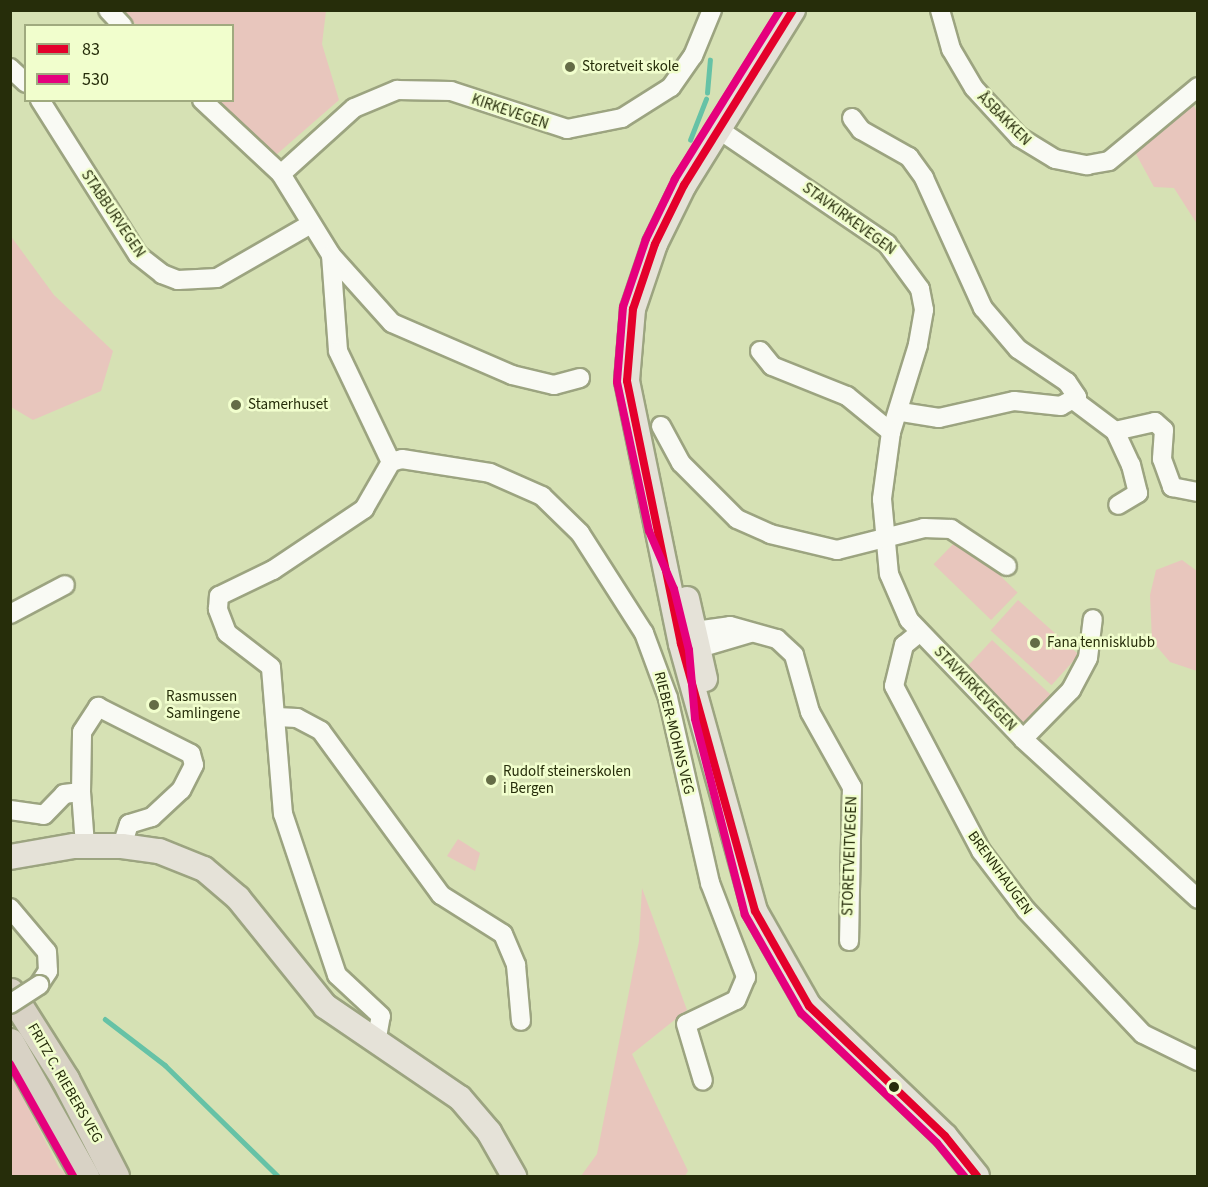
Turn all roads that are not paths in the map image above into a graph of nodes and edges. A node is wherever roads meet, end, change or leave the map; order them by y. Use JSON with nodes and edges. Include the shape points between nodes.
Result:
{"nodes":[{"id":1,"x":108,"y":10,"type":"edge"},
{"id":2,"x":712,"y":10,"type":"edge"},
{"id":3,"x":777,"y":10,"type":"edge"},
{"id":4,"x":793,"y":10,"type":"edge"},
{"id":5,"x":940,"y":10,"type":"edge"},
{"id":6,"x":121,"y":24,"type":"edge"},
{"id":7,"x":766,"y":59,"type":"junction"},
{"id":8,"x":10,"y":68,"type":"edge"},
{"id":9,"x":24,"y":81,"type":"edge"},
{"id":10,"x":1197,"y":87,"type":"edge"},
{"id":11,"x":41,"y":102,"type":"edge"},
{"id":12,"x":204,"y":102,"type":"edge"},
{"id":13,"x":852,"y":118,"type":"dead end"},
{"id":14,"x":721,"y":131,"type":"junction"},
{"id":15,"x":281,"y":174,"type":"junction"},
{"id":16,"x":311,"y":224,"type":"junction"},
{"id":17,"x":331,"y":255,"type":"junction"},
{"id":18,"x":760,"y":351,"type":"dead end"},
{"id":19,"x":580,"y":378,"type":"dead end"},
{"id":20,"x":1075,"y":401,"type":"junction"},
{"id":21,"x":900,"y":411,"type":"junction"},
{"id":22,"x":661,"y":426,"type":"dead end"},
{"id":23,"x":1115,"y":431,"type":"junction"},
{"id":24,"x":891,"y":432,"type":"junction"},
{"id":25,"x":391,"y":462,"type":"junction"},
{"id":26,"x":1197,"y":492,"type":"edge"},
{"id":27,"x":1118,"y":505,"type":"dead end"},
{"id":28,"x":882,"y":543,"type":"junction"},
{"id":29,"x":1007,"y":566,"type":"dead end"},
{"id":30,"x":65,"y":585,"type":"dead end"},
{"id":31,"x":10,"y":614,"type":"edge"},
{"id":32,"x":1093,"y":619,"type":"dead end"},
{"id":33,"x":919,"y":633,"type":"junction"},
{"id":34,"x":692,"y":641,"type":"junction"},
{"id":35,"x":278,"y":717,"type":"junction"},
{"id":36,"x":1023,"y":739,"type":"junction"},
{"id":37,"x":81,"y":792,"type":"junction"},
{"id":38,"x":10,"y":810,"type":"edge"},
{"id":39,"x":85,"y":845,"type":"junction"},
{"id":40,"x":122,"y":846,"type":"junction"},
{"id":41,"x":10,"y":857,"type":"edge"},
{"id":42,"x":1197,"y":899,"type":"edge"},
{"id":43,"x":10,"y":908,"type":"edge"},
{"id":44,"x":849,"y":941,"type":"dead end"},
{"id":45,"x":10,"y":992,"type":"edge"},
{"id":46,"x":10,"y":1004,"type":"edge"},
{"id":47,"x":521,"y":1021,"type":"dead end"},
{"id":48,"x":10,"y":1042,"type":"edge"},
{"id":49,"x":376,"y":1043,"type":"junction"},
{"id":50,"x":1197,"y":1061,"type":"edge"},
{"id":51,"x":703,"y":1081,"type":"dead end"},
{"id":52,"x":85,"y":1176,"type":"edge"},
{"id":53,"x":116,"y":1176,"type":"edge"},
{"id":54,"x":514,"y":1176,"type":"edge"},
{"id":55,"x":978,"y":1176,"type":"edge"}],
"edges":[{"from":1,"to":6,"type":"street"},
{"from":2,"to":15,"type":"street","name":"KIRKEVEGEN","via":[[677,79],[658,99],[622,118],[567,129],[452,92],[398,90],[354,108]]},
{"from":3,"to":7,"type":"main road"},
{"from":4,"to":7,"type":"main road"},
{"from":5,"to":10,"type":"street","name":"ÅSBAKKEN","via":[[951,49],[974,88],[1019,137],[1055,159],[1087,165],[1110,160]]},
{"from":7,"to":14,"type":"main road"},
{"from":8,"to":9,"type":"street"},
{"from":11,"to":16,"type":"street","name":"STABBURVEGEN","via":[[138,255],[162,274],[178,280],[217,278]]},
{"from":12,"to":15,"type":"street"},
{"from":13,"to":20,"type":"street","via":[[861,130],[909,157],[929,188],[982,308],[1018,349],[1072,387]]},
{"from":14,"to":21,"type":"street","name":"STAVKIRKEVEGEN","via":[[888,244],[908,266],[924,310]]},
{"from":14,"to":34,"type":"main road","via":[[684,184],[655,244],[629,333],[627,381],[659,528],[684,586]]},
{"from":15,"to":16,"type":"street"},
{"from":16,"to":17,"type":"street"},
{"from":17,"to":19,"type":"street","via":[[379,313],[418,338],[544,383]]},
{"from":17,"to":25,"type":"street","via":[[338,351]]},
{"from":18,"to":24,"type":"street","via":[[772,366],[847,396]]},
{"from":20,"to":21,"type":"street","via":[[1061,406],[997,403],[939,418]]},
{"from":20,"to":23,"type":"street"},
{"from":21,"to":24,"type":"street","name":"STAVKIRKEVEGEN"},
{"from":22,"to":28,"type":"street","via":[[681,463],[745,524],[812,548]]},
{"from":23,"to":26,"type":"street","via":[[1155,422],[1164,430],[1162,459],[1173,487]]},
{"from":23,"to":27,"type":"street","via":[[1138,494]]},
{"from":24,"to":28,"type":"street","name":"STAVKIRKEVEGEN","via":[[882,499]]},
{"from":25,"to":35,"type":"street","via":[[364,509],[273,570],[219,596],[227,633],[272,667]]},
{"from":25,"to":51,"type":"street","name":"RIEBER-MOHNS VEG","via":[[471,469],[533,490],[573,525],[639,621],[668,698],[710,883],[746,977],[736,1000],[687,1022]]},
{"from":28,"to":29,"type":"street","via":[[924,528],[951,529]]},
{"from":28,"to":33,"type":"street","name":"STAVKIRKEVEGEN","via":[[898,601]]},
{"from":30,"to":31,"type":"street"},
{"from":32,"to":36,"type":"street","name":"STAVKIRKEVEGEN","via":[[1088,658],[1071,690]]},
{"from":33,"to":36,"type":"street","name":"STAVKIRKEVEGEN"},
{"from":33,"to":50,"type":"street","name":"BRENNHAUGEN","via":[[904,645],[894,686],[981,851],[1026,910],[1143,1034]]},
{"from":34,"to":44,"type":"street","name":"STORETVEITVEGEN","via":[[750,633],[777,639],[790,649],[810,712],[849,778],[854,797]]},
{"from":34,"to":55,"type":"main road","via":[[705,717],[747,890],[777,958],[830,1030],[921,1112]]},
{"from":35,"to":47,"type":"street","via":[[297,718],[321,731],[441,895],[503,934],[516,965]]},
{"from":35,"to":49,"type":"street","via":[[283,814],[337,975],[381,1016]]},
{"from":36,"to":42,"type":"street","name":"STAVKIRKEVEGEN"},
{"from":37,"to":38,"type":"street","via":[[64,794],[44,815]]},
{"from":37,"to":39,"type":"street","via":[[87,805]]},
{"from":37,"to":40,"type":"street","via":[[82,732],[98,706],[191,754],[194,765],[181,790],[152,817],[129,825]]},
{"from":39,"to":40,"type":"main road"},
{"from":39,"to":41,"type":"main road"},
{"from":40,"to":49,"type":"main road","via":[[188,861],[223,882],[301,982]]},
{"from":43,"to":46,"type":"street","bridge":true,"via":[[47,952],[48,971],[39,985]]},
{"from":45,"to":53,"type":"highway","name":"FRITZ C. RIEBERS VEG","via":[[65,1079]]},
{"from":48,"to":52,"type":"highway","name":"FRITZ C. RIEBERS VEG"},
{"from":49,"to":54,"type":"main road","via":[[460,1098],[489,1132]]}]}
